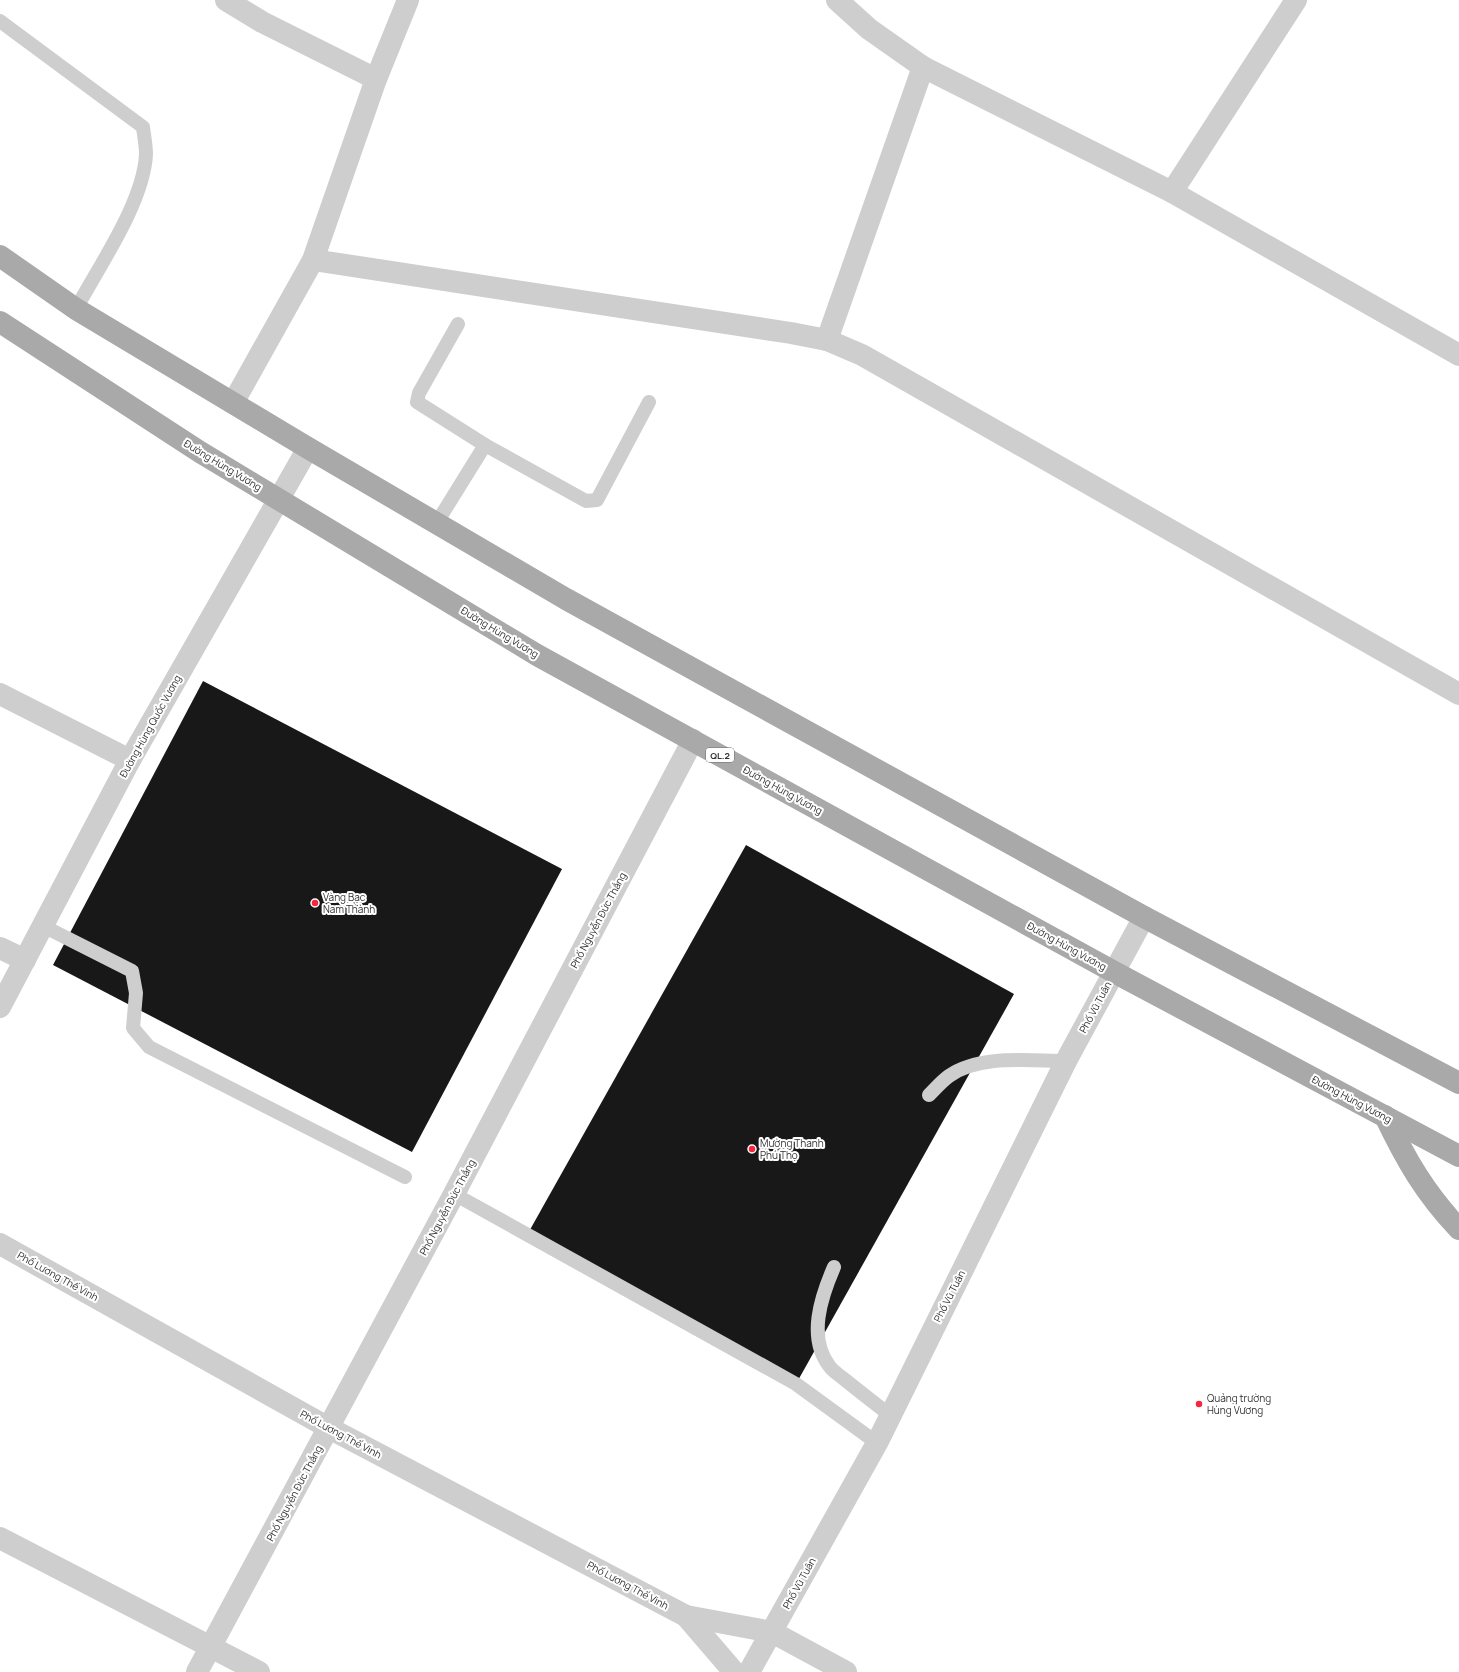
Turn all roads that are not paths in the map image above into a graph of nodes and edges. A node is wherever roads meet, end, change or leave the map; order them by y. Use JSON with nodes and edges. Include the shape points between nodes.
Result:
{"nodes":[{"id":1,"x":226,"y":0,"type":"edge"},
{"id":2,"x":408,"y":0,"type":"edge"},
{"id":3,"x":836,"y":0,"type":"edge"},
{"id":4,"x":1296,"y":0,"type":"edge"},
{"id":5,"x":0,"y":21,"type":"edge"},
{"id":6,"x":923,"y":67,"type":"junction"},
{"id":7,"x":376,"y":79,"type":"junction"},
{"id":8,"x":1172,"y":192,"type":"junction"},
{"id":9,"x":0,"y":256,"type":"edge"},
{"id":10,"x":313,"y":260,"type":"junction"},
{"id":11,"x":76,"y":308,"type":"junction"},
{"id":12,"x":0,"y":322,"type":"edge"},
{"id":13,"x":458,"y":324,"type":"dead end"},
{"id":14,"x":827,"y":340,"type":"junction"},
{"id":15,"x":1459,"y":355,"type":"edge"},
{"id":16,"x":649,"y":402,"type":"dead end"},
{"id":17,"x":233,"y":403,"type":"junction"},
{"id":18,"x":485,"y":445,"type":"junction"},
{"id":19,"x":308,"y":448,"type":"junction"},
{"id":20,"x":279,"y":499,"type":"junction"},
{"id":21,"x":436,"y":524,"type":"junction"},
{"id":22,"x":0,"y":694,"type":"edge"},
{"id":23,"x":1459,"y":694,"type":"edge"},
{"id":24,"x":693,"y":740,"type":"junction"},
{"id":25,"x":130,"y":760,"type":"junction"},
{"id":26,"x":1144,"y":917,"type":"junction"},
{"id":27,"x":43,"y":926,"type":"junction"},
{"id":28,"x":0,"y":948,"type":"edge"},
{"id":29,"x":25,"y":960,"type":"junction"},
{"id":30,"x":1114,"y":972,"type":"junction"},
{"id":31,"x":0,"y":1007,"type":"edge"},
{"id":32,"x":1066,"y":1060,"type":"junction"},
{"id":33,"x":1459,"y":1083,"type":"edge"},
{"id":34,"x":929,"y":1095,"type":"dead end"},
{"id":35,"x":1385,"y":1116,"type":"junction"},
{"id":36,"x":1459,"y":1156,"type":"edge"},
{"id":37,"x":405,"y":1177,"type":"dead end"},
{"id":38,"x":454,"y":1194,"type":"junction"},
{"id":39,"x":1459,"y":1229,"type":"edge"},
{"id":40,"x":0,"y":1244,"type":"edge"},
{"id":41,"x":834,"y":1267,"type":"dead end"},
{"id":42,"x":890,"y":1415,"type":"junction"},
{"id":43,"x":329,"y":1428,"type":"junction"},
{"id":44,"x":877,"y":1443,"type":"junction"},
{"id":45,"x":0,"y":1538,"type":"edge"},
{"id":46,"x":686,"y":1616,"type":"junction"},
{"id":47,"x":772,"y":1632,"type":"junction"},
{"id":48,"x":211,"y":1646,"type":"junction"},
{"id":49,"x":197,"y":1672,"type":"edge"},
{"id":50,"x":259,"y":1672,"type":"edge"},
{"id":51,"x":734,"y":1672,"type":"edge"},
{"id":52,"x":749,"y":1672,"type":"edge"},
{"id":53,"x":846,"y":1672,"type":"edge"}],
"edges":[{"from":1,"to":7,"type":"street","via":[[262,22]]},
{"from":2,"to":7,"type":"street"},
{"from":3,"to":6,"type":"street","via":[[869,29]]},
{"from":4,"to":8,"type":"street"},
{"from":5,"to":11,"type":"lane","via":[[143,127],[146,154],[141,182],[132,208]]},
{"from":6,"to":8,"type":"street"},
{"from":6,"to":14,"type":"street"},
{"from":7,"to":10,"type":"street"},
{"from":8,"to":15,"type":"street"},
{"from":9,"to":11,"type":"main road"},
{"from":10,"to":14,"type":"street"},
{"from":10,"to":17,"type":"street"},
{"from":11,"to":17,"type":"main road"},
{"from":12,"to":20,"type":"main road","name":"Đường Hùng Vương","number":"QL.2","via":[[200,452]]},
{"from":13,"to":18,"type":"lane","via":[[419,393],[417,402]]},
{"from":14,"to":23,"type":"street","via":[[869,359]]},
{"from":16,"to":18,"type":"lane","via":[[597,500],[586,501]]},
{"from":17,"to":19,"type":"main road"},
{"from":18,"to":21,"type":"lane"},
{"from":19,"to":20,"type":"street","name":"Đường Hùng Quốc Vương"},
{"from":19,"to":21,"type":"main road"},
{"from":20,"to":24,"type":"main road","name":"Đường Hùng Vương","number":"QL.2","via":[[537,655]]},
{"from":20,"to":25,"type":"street","name":"Đường Hùng Quốc Vương"},
{"from":21,"to":26,"type":"main road","via":[[566,600]]},
{"from":22,"to":25,"type":"street"},
{"from":24,"to":30,"type":"main road","name":"Đường Hùng Vương","number":"QL.2"},
{"from":24,"to":38,"type":"street","name":"Phố Nguyễn Đức Thắng"},
{"from":25,"to":27,"type":"street","name":"Đường Hùng Quốc Vương"},
{"from":26,"to":30,"type":"street","name":"Phố Vũ Tuân"},
{"from":26,"to":33,"type":"main road"},
{"from":27,"to":29,"type":"street","name":"Đường Hùng Quốc Vương"},
{"from":27,"to":37,"type":"lane","via":[[132,971],[136,993],[133,1028],[149,1047]]},
{"from":28,"to":29,"type":"street"},
{"from":29,"to":31,"type":"street","name":"Đường Hùng Quốc Vương"},
{"from":30,"to":32,"type":"street","name":"Phố Vũ Tuân"},
{"from":30,"to":35,"type":"main road","name":"Đường Hùng Vương","number":"QL.2"},
{"from":32,"to":34,"type":"lane","via":[[976,1063],[949,1076]]},
{"from":32,"to":42,"type":"street","name":"Phố Vũ Tuân"},
{"from":35,"to":36,"type":"main road","name":"Đường Hùng Vương","number":"QL.2"},
{"from":35,"to":39,"type":"main road","via":[[1403,1154],[1424,1188]]},
{"from":38,"to":43,"type":"street","name":"Phố Nguyễn Đức Thắng"},
{"from":38,"to":44,"type":"lane","via":[[796,1384]]},
{"from":40,"to":43,"type":"street","name":"Phố Lương Thế Vinh"},
{"from":41,"to":42,"type":"lane","via":[[820,1306],[819,1344],[830,1367]]},
{"from":42,"to":44,"type":"street","name":"Phố Vũ Tuân"},
{"from":43,"to":46,"type":"street","name":"Phố Lương Thế Vinh"},
{"from":43,"to":48,"type":"street","name":"Phố Nguyễn Đức Thắng"},
{"from":44,"to":47,"type":"street","name":"Phố Vũ Tuân"},
{"from":45,"to":48,"type":"street"},
{"from":46,"to":47,"type":"street","name":"Phố Lương Thế Vinh"},
{"from":46,"to":51,"type":"street","name":"Phố Lương Thế Vinh"},
{"from":47,"to":52,"type":"street","name":"Phố Vũ Tuân"},
{"from":47,"to":53,"type":"street","name":"Phố Lương Thế Vinh"},
{"from":48,"to":49,"type":"street","name":"Phố Nguyễn Đức Thắng"},
{"from":48,"to":50,"type":"street"}]}
